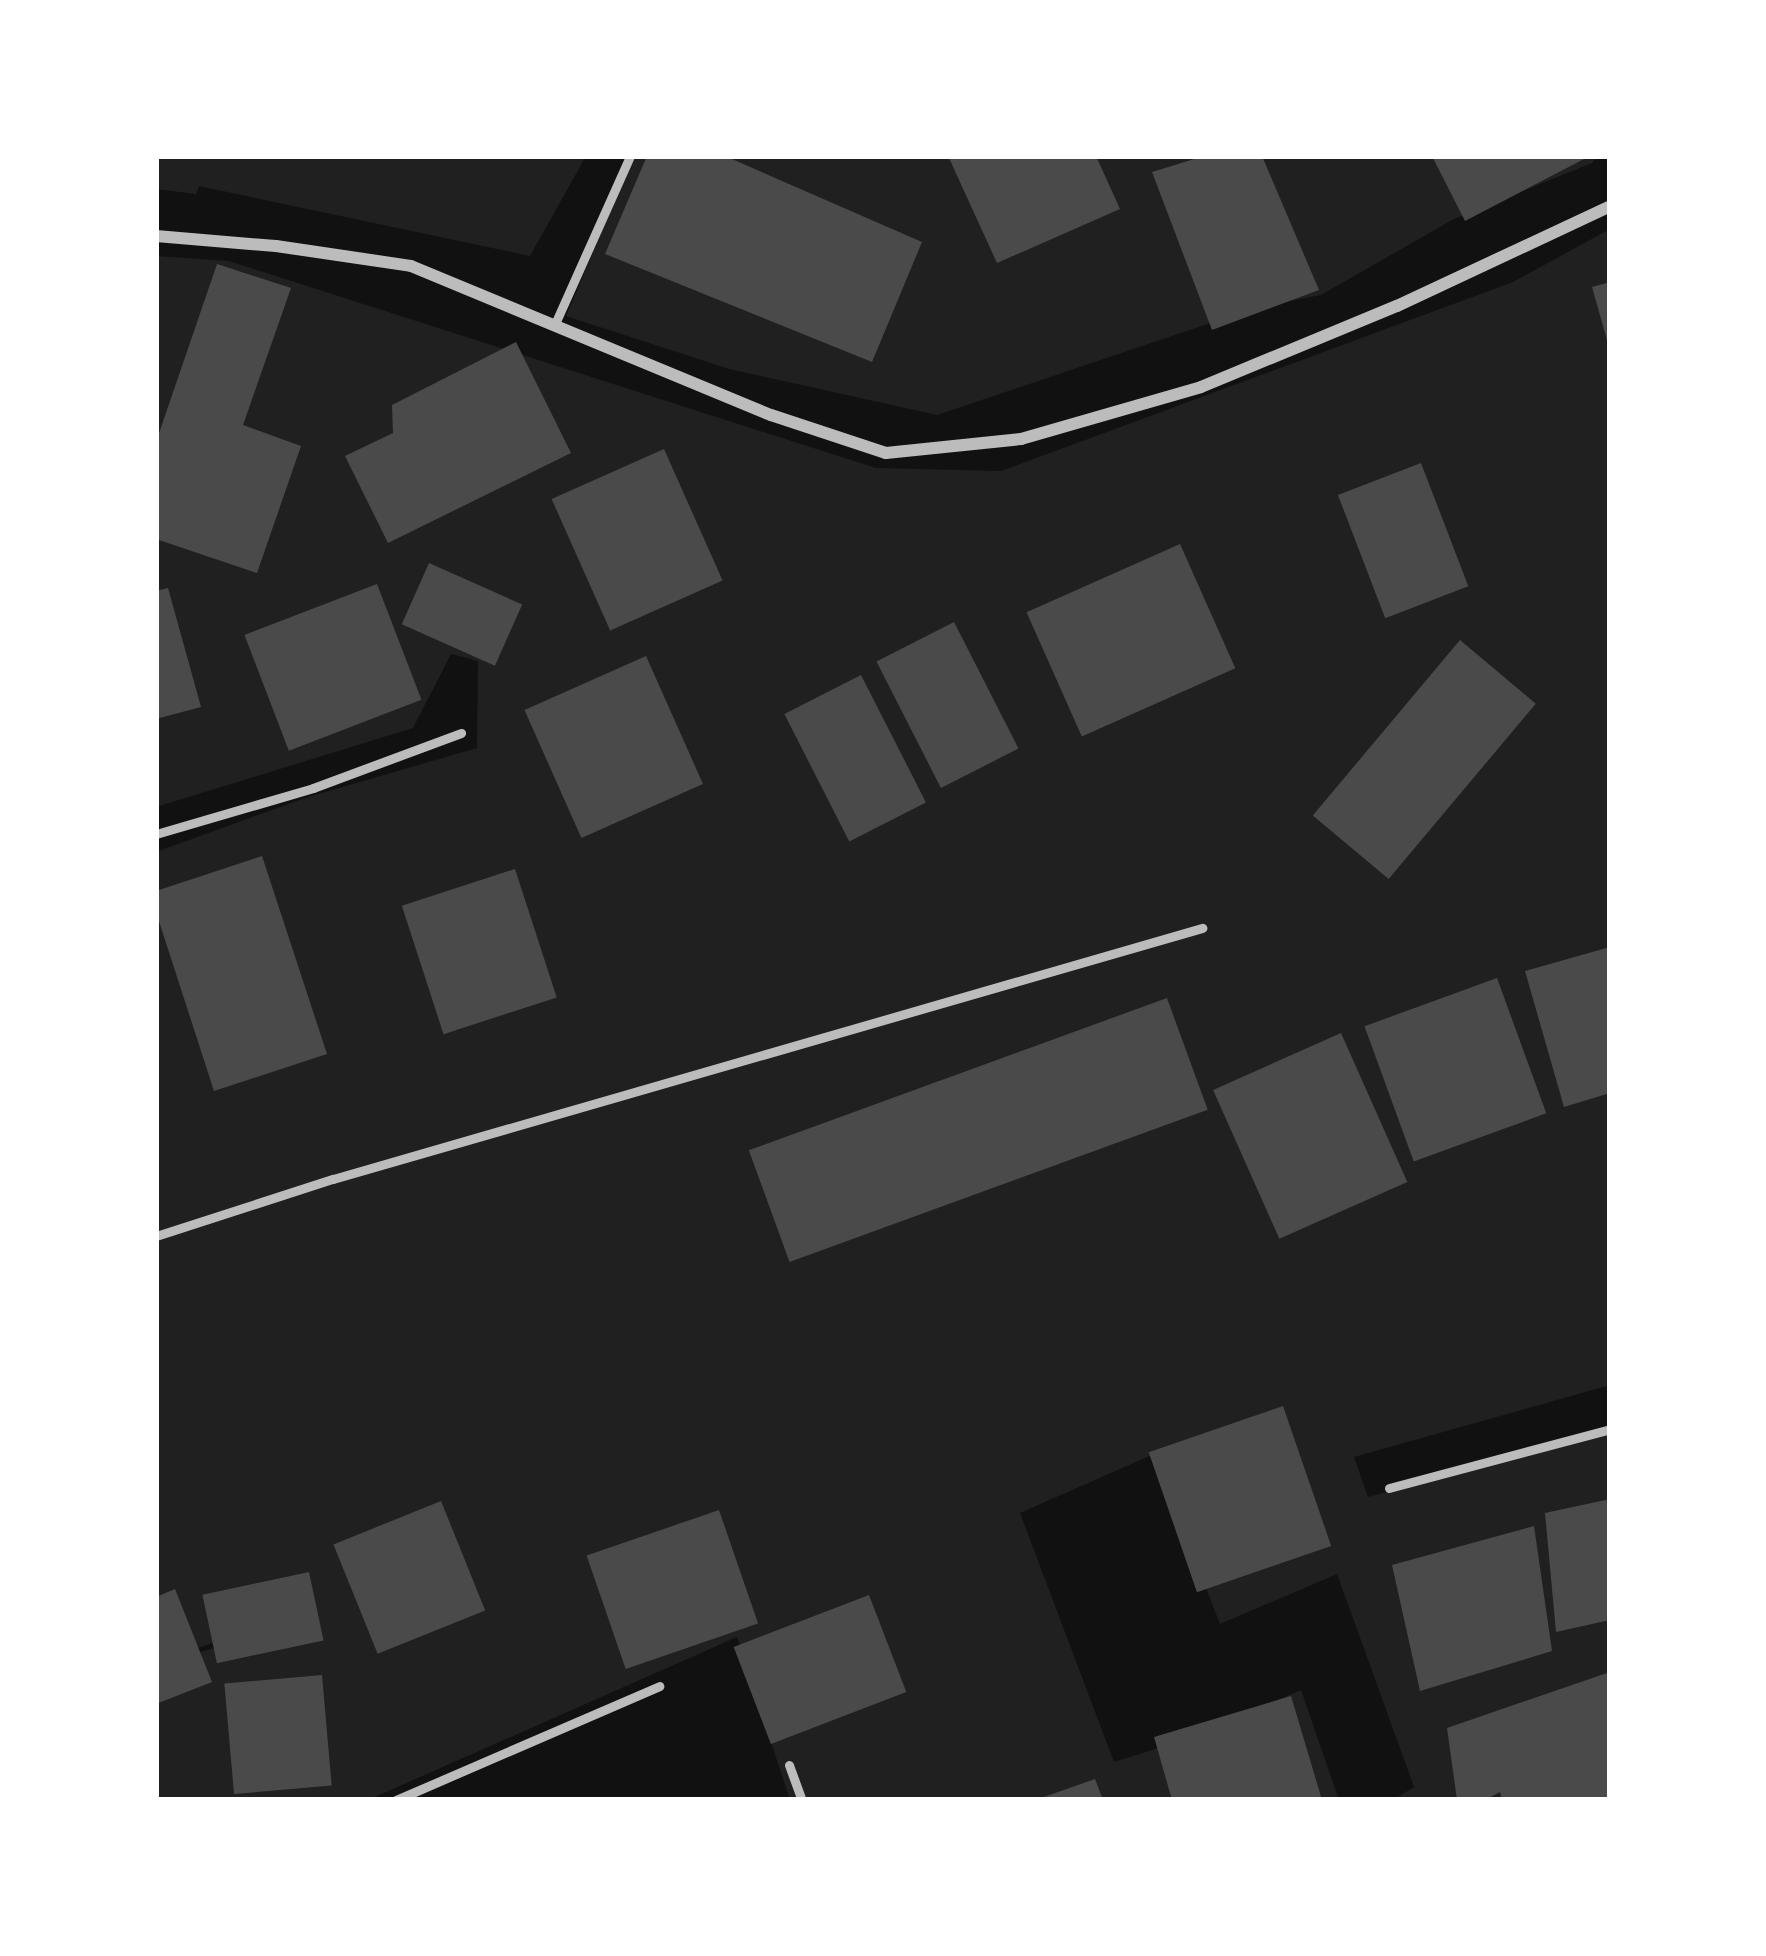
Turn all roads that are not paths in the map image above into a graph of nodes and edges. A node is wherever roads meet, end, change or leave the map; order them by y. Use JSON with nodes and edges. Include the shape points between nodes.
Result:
{"nodes":[{"id":1,"x":630,"y":156,"type":"edge"},
{"id":2,"x":1610,"y":206,"type":"edge"},
{"id":3,"x":156,"y":236,"type":"edge"},
{"id":4,"x":554,"y":326,"type":"junction"},
{"id":5,"x":461,"y":734,"type":"dead end"},
{"id":6,"x":156,"y":834,"type":"edge"},
{"id":7,"x":1202,"y":928,"type":"dead end"},
{"id":8,"x":156,"y":1236,"type":"edge"},
{"id":9,"x":1610,"y":1430,"type":"edge"},
{"id":10,"x":1389,"y":1488,"type":"dead end"},
{"id":11,"x":659,"y":1686,"type":"dead end"},
{"id":12,"x":789,"y":1765,"type":"dead end"},
{"id":13,"x":396,"y":1800,"type":"edge"},
{"id":14,"x":802,"y":1800,"type":"edge"}],
"edges":[{"from":1,"to":4,"type":"lane"},
{"from":2,"to":4,"type":"street","via":[[1202,387],[1021,440],[886,453]]},
{"from":3,"to":4,"type":"street","via":[[411,266]]},
{"from":5,"to":6,"type":"lane"},
{"from":7,"to":8,"type":"lane"},
{"from":9,"to":10,"type":"lane"},
{"from":11,"to":13,"type":"lane"},
{"from":12,"to":14,"type":"lane"}]}
